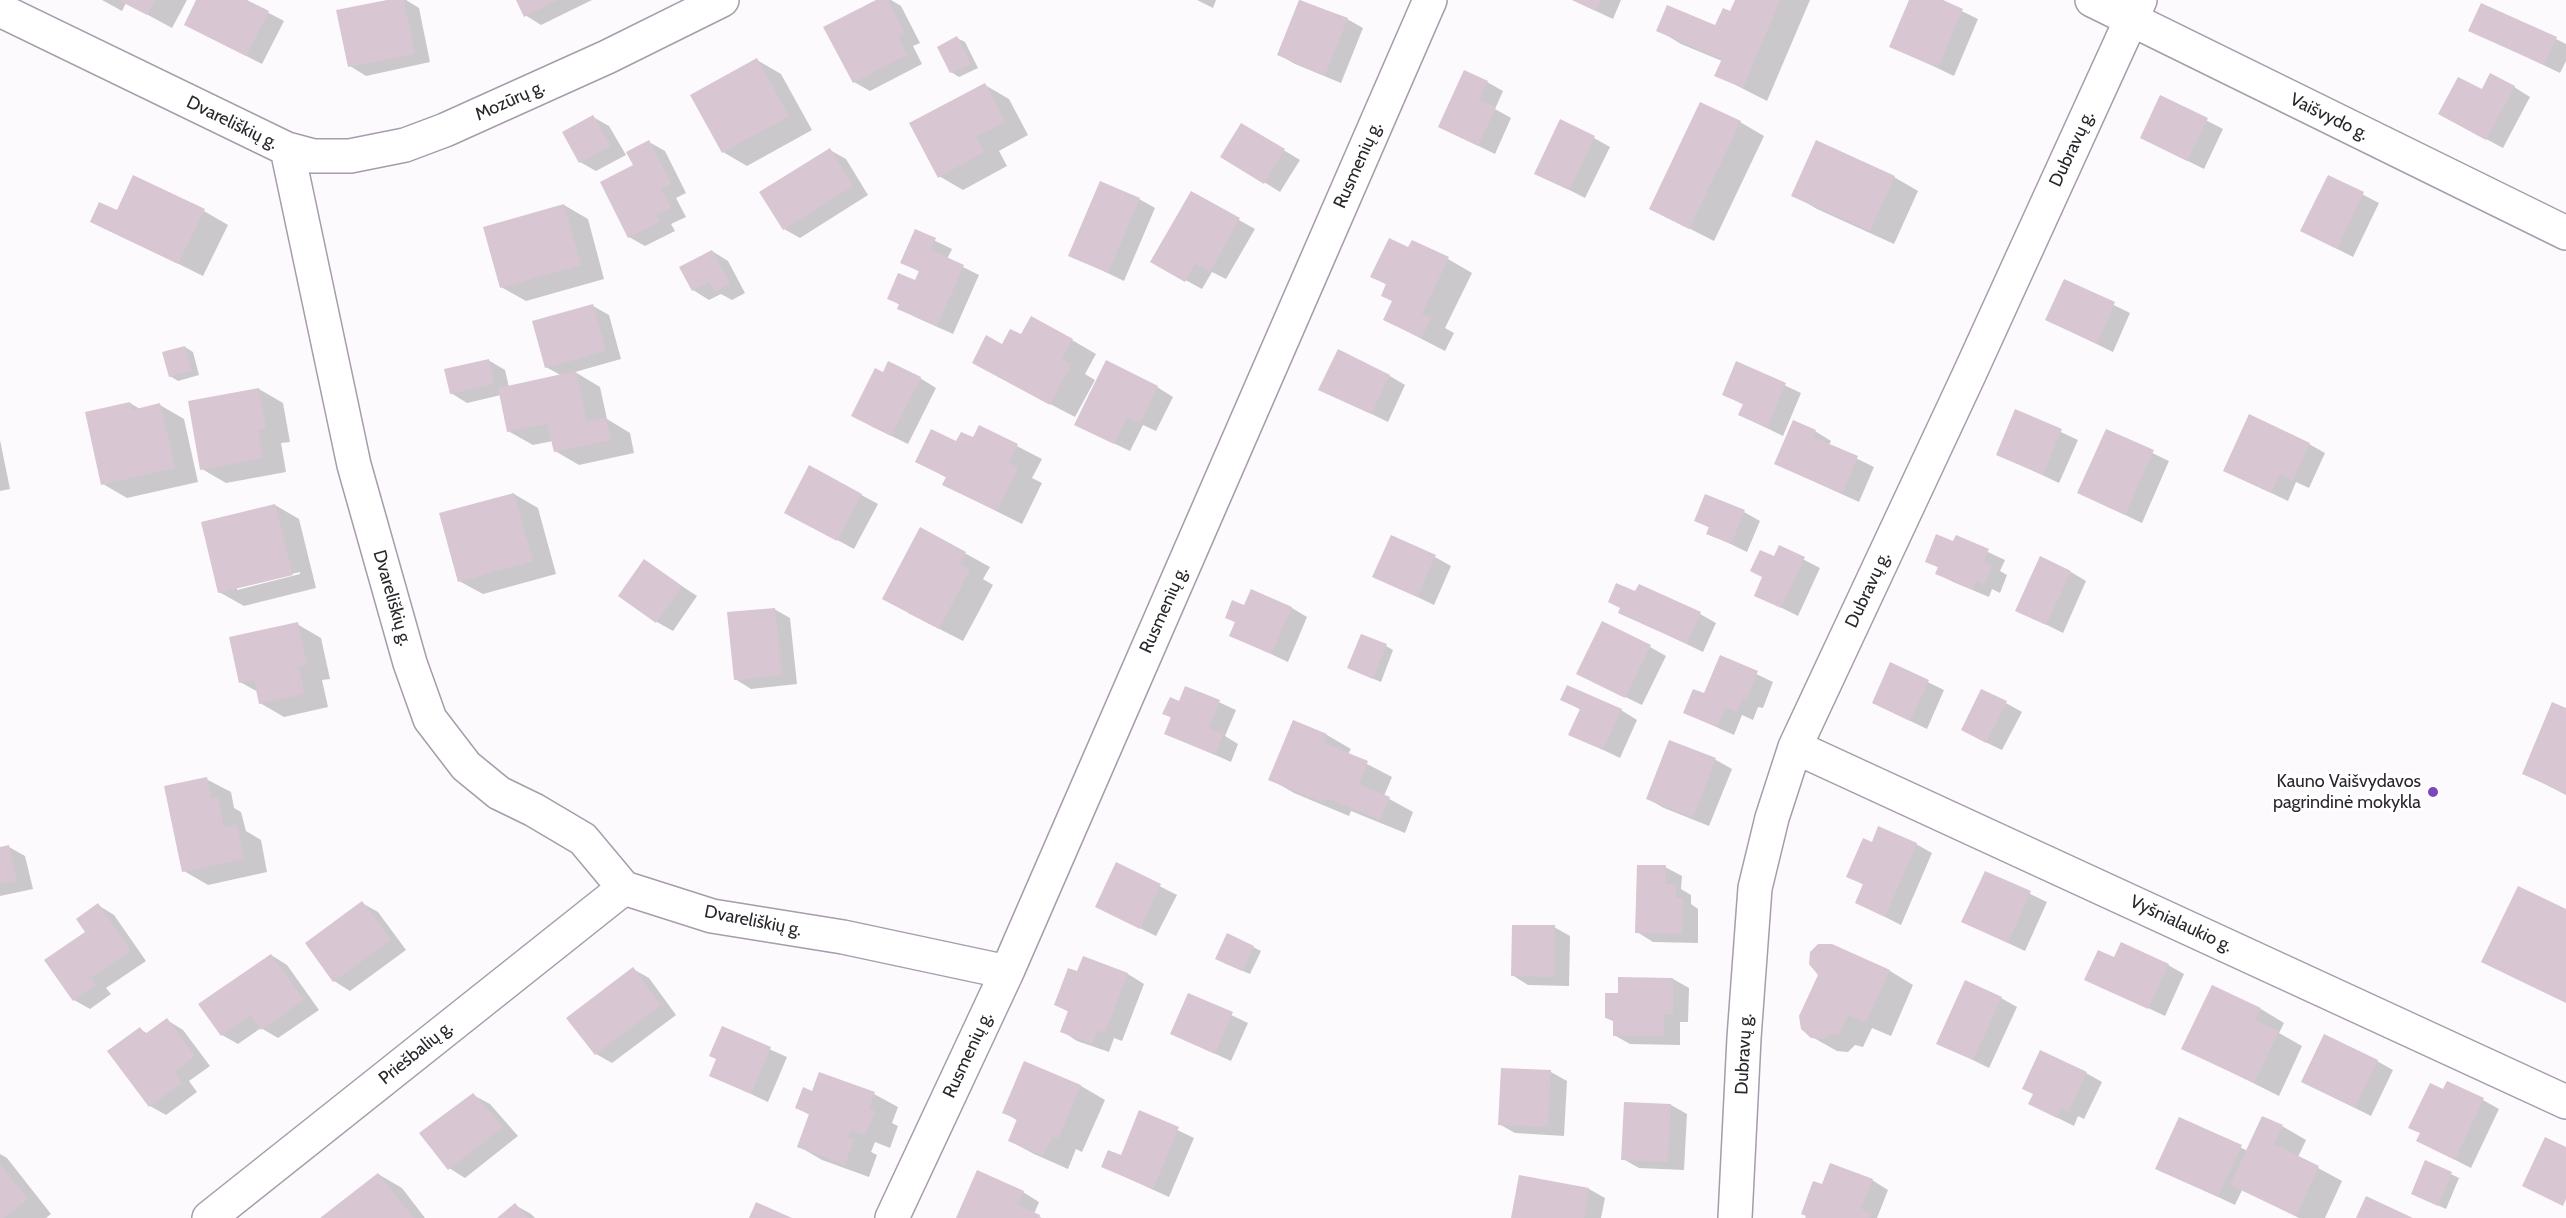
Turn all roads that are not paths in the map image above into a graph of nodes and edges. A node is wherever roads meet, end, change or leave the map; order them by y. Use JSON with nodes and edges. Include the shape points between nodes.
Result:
{"nodes":[{"id":1,"x":722,"y":0,"type":"edge"},
{"id":2,"x":1430,"y":0,"type":"edge"},
{"id":3,"x":2092,"y":0,"type":"edge"},
{"id":4,"x":0,"y":10,"type":"edge"},
{"id":5,"x":2136,"y":10,"type":"edge"},
{"id":6,"x":287,"y":149,"type":"junction"},
{"id":7,"x":2566,"y":233,"type":"edge"},
{"id":8,"x":1795,"y":747,"type":"junction"},
{"id":9,"x":624,"y":888,"type":"junction"},
{"id":10,"x":1006,"y":972,"type":"junction"},
{"id":11,"x":2566,"y":1102,"type":"edge"},
{"id":12,"x":209,"y":1218,"type":"edge"},
{"id":13,"x":892,"y":1218,"type":"edge"},
{"id":14,"x":1735,"y":1218,"type":"edge"}],
"edges":[{"from":1,"to":6,"type":"street","name":"Mozūrų g.","via":[[607,57],[405,145],[350,156],[313,156]]},
{"from":2,"to":10,"type":"street","name":"Rusmenių g."},
{"from":3,"to":5,"type":"street","name":"Vaišvydo g."},
{"from":4,"to":6,"type":"street","name":"Dvareliškių g."},
{"from":5,"to":7,"type":"street","name":"Vaišvydo g."},
{"from":5,"to":8,"type":"street","name":"Dubravų g."},
{"from":6,"to":9,"type":"street","name":"Dvareliškių g.","via":[[354,465],[410,663],[430,719],[466,765],[499,793],[582,839]]},
{"from":8,"to":11,"type":"street","name":"Vyšnialaukio g."},
{"from":8,"to":14,"type":"street","name":"Dubravų g.","via":[[1755,888]]},
{"from":9,"to":10,"type":"street","name":"Dvareliškių g.","via":[[712,915]]},
{"from":9,"to":12,"type":"street","name":"Priešbalių g."},
{"from":10,"to":13,"type":"street","name":"Rusmenių g."}]}
